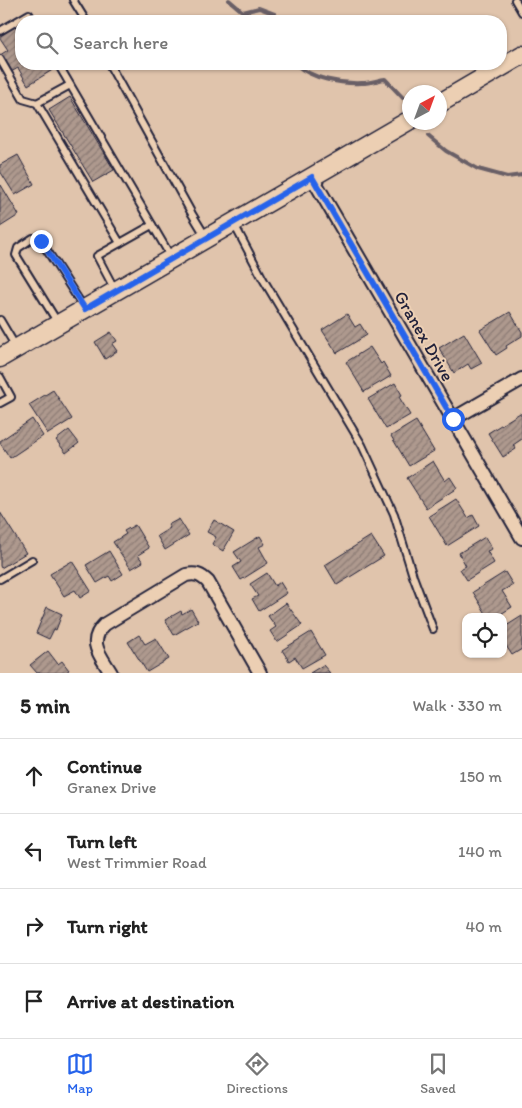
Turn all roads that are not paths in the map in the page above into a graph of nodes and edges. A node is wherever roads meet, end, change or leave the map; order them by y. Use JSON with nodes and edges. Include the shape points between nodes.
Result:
{"nodes":[{"id":1,"x":73,"y":0,"type":"edge"},
{"id":2,"x":515,"y":0,"type":"edge"},
{"id":3,"x":522,"y":12,"type":"edge"},
{"id":4,"x":82,"y":15,"type":"edge"},
{"id":5,"x":15,"y":22,"type":"edge"},
{"id":6,"x":0,"y":31,"type":"edge"},
{"id":7,"x":522,"y":55,"type":"edge"},
{"id":8,"x":0,"y":59,"type":"edge"},
{"id":9,"x":507,"y":64,"type":"edge"},
{"id":10,"x":61,"y":70,"type":"edge"},
{"id":11,"x":112,"y":70,"type":"edge"},
{"id":12,"x":496,"y":70,"type":"edge"},
{"id":13,"x":70,"y":85,"type":"junction"},
{"id":14,"x":447,"y":99,"type":"edge"},
{"id":15,"x":37,"y":103,"type":"junction"},
{"id":16,"x":402,"y":125,"type":"edge"},
{"id":17,"x":312,"y":177,"type":"junction"},
{"id":18,"x":233,"y":223,"type":"junction"},
{"id":19,"x":152,"y":225,"type":"junction"},
{"id":20,"x":207,"y":238,"type":"junction"},
{"id":21,"x":120,"y":243,"type":"junction"},
{"id":22,"x":172,"y":258,"type":"junction"},
{"id":23,"x":116,"y":291,"type":"junction"},
{"id":24,"x":85,"y":309,"type":"junction"},
{"id":25,"x":0,"y":320,"type":"edge"},
{"id":26,"x":59,"y":324,"type":"junction"},
{"id":27,"x":16,"y":348,"type":"junction"},
{"id":28,"x":0,"y":358,"type":"edge"},
{"id":29,"x":0,"y":378,"type":"edge"},
{"id":30,"x":522,"y":379,"type":"edge"},
{"id":31,"x":0,"y":403,"type":"edge"},
{"id":32,"x":453,"y":419,"type":"junction"},
{"id":33,"x":522,"y":538,"type":"edge"},
{"id":34,"x":32,"y":560,"type":"dead end"},
{"id":35,"x":0,"y":579,"type":"edge"},
{"id":36,"x":433,"y":629,"type":"dead end"},
{"id":37,"x":111,"y":673,"type":"edge"},
{"id":38,"x":260,"y":673,"type":"edge"}],
"edges":[{"from":1,"to":4,"type":"lane"},
{"from":2,"to":3,"type":"lane"},
{"from":5,"to":6,"type":"lane"},
{"from":7,"to":9,"type":"main road"},
{"from":8,"to":15,"type":"lane","via":[[23,99]]},
{"from":10,"to":13,"type":"lane"},
{"from":11,"to":20,"type":"lane"},
{"from":12,"to":14,"type":"main road"},
{"from":13,"to":15,"type":"lane"},
{"from":13,"to":19,"type":"lane"},
{"from":15,"to":21,"type":"lane"},
{"from":16,"to":17,"type":"main road"},
{"from":17,"to":18,"type":"main road"},
{"from":17,"to":32,"type":"street","name":"Granex Drive"},
{"from":18,"to":20,"type":"main road"},
{"from":18,"to":36,"type":"lane","via":[[362,445],[394,514]]},
{"from":19,"to":21,"type":"lane"},
{"from":19,"to":22,"type":"lane"},
{"from":20,"to":22,"type":"main road"},
{"from":21,"to":23,"type":"lane","via":[[97,256]]},
{"from":22,"to":23,"type":"main road"},
{"from":23,"to":24,"type":"main road"},
{"from":24,"to":26,"type":"main road"},
{"from":24,"to":26,"type":"lane","via":[[41,241],[33,238],[18,248],[16,255]]},
{"from":25,"to":27,"type":"lane"},
{"from":26,"to":27,"type":"main road"},
{"from":27,"to":28,"type":"main road"},
{"from":29,"to":31,"type":"lane","via":[[11,397]]},
{"from":30,"to":32,"type":"street"},
{"from":32,"to":33,"type":"street","name":"Granex Drive"},
{"from":34,"to":35,"type":"lane"},
{"from":37,"to":38,"type":"street","via":[[96,646],[98,630],[186,575],[194,574],[208,582]]}]}
